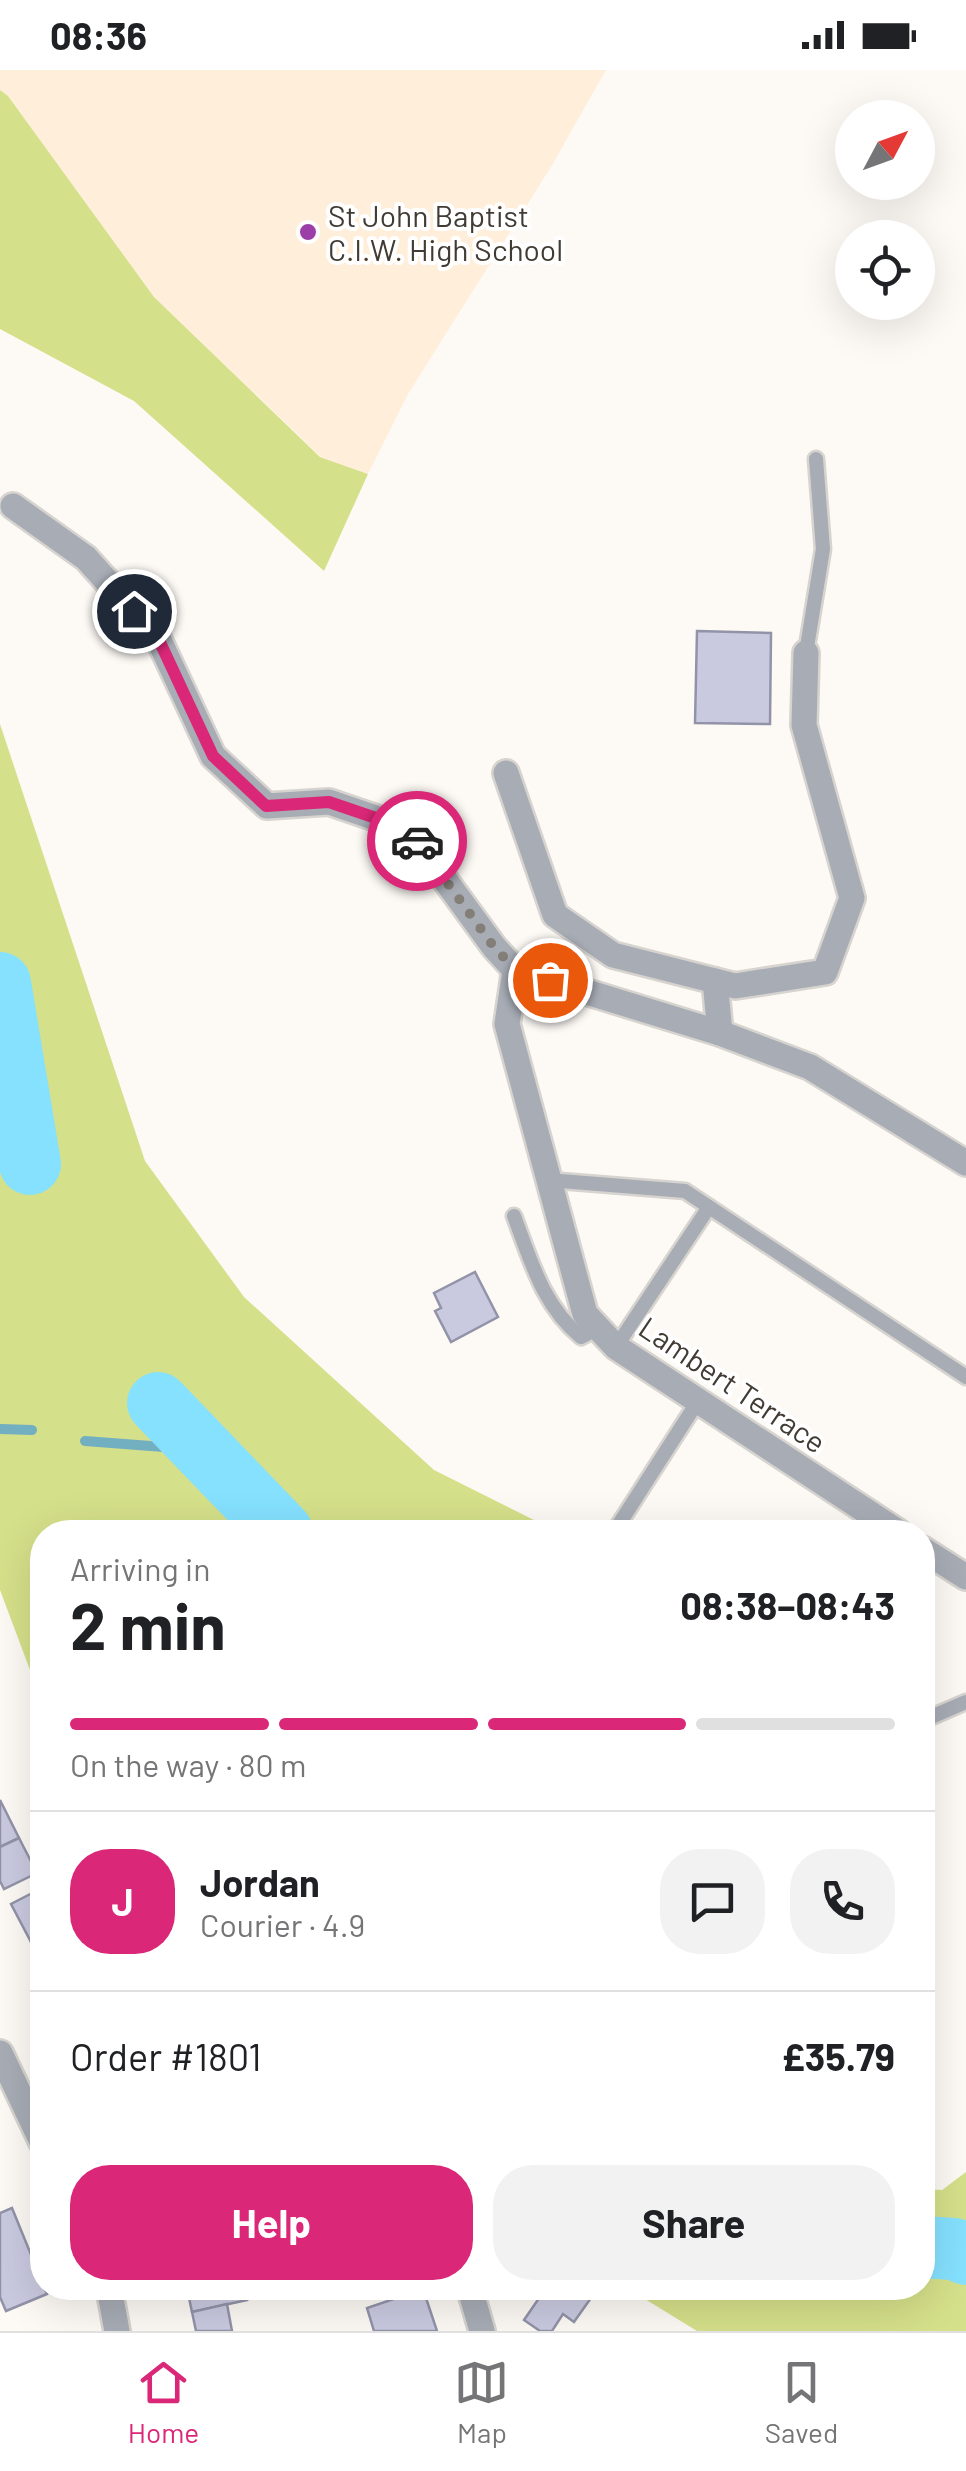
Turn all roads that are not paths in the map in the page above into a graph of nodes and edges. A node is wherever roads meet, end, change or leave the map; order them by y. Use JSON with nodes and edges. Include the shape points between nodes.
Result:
{"nodes":[{"id":1,"x":816,"y":459,"type":"dead end"},
{"id":2,"x":6,"y":502,"type":"edge"},
{"id":3,"x":806,"y":653,"type":"joint"},
{"id":4,"x":506,"y":773,"type":"dead end"},
{"id":5,"x":516,"y":970,"type":"junction"},
{"id":6,"x":716,"y":981,"type":"junction"},
{"id":7,"x":720,"y":1033,"type":"junction"},
{"id":8,"x":966,"y":1163,"type":"edge"},
{"id":9,"x":548,"y":1180,"type":"junction"},
{"id":10,"x":709,"y":1208,"type":"junction"},
{"id":11,"x":514,"y":1216,"type":"dead end"},
{"id":12,"x":598,"y":1328,"type":"junction"},
{"id":13,"x":616,"y":1347,"type":"junction"},
{"id":14,"x":966,"y":1377,"type":"edge"},
{"id":15,"x":698,"y":1401,"type":"junction"},
{"id":16,"x":622,"y":1520,"type":"edge"},
{"id":17,"x":880,"y":1520,"type":"edge"},
{"id":18,"x":935,"y":1557,"type":"edge"},
{"id":19,"x":966,"y":1577,"type":"edge"},
{"id":20,"x":966,"y":1702,"type":"edge"},
{"id":21,"x":935,"y":1715,"type":"edge"},
{"id":22,"x":0,"y":2053,"type":"edge"},
{"id":23,"x":30,"y":2117,"type":"edge"},
{"id":24,"x":111,"y":2300,"type":"edge"},
{"id":25,"x":473,"y":2300,"type":"edge"},
{"id":26,"x":117,"y":2331,"type":"edge"},
{"id":27,"x":482,"y":2331,"type":"edge"}],
"edges":[{"from":1,"to":3,"type":"lane","via":[[823,549]]},
{"from":2,"to":5,"type":"street","via":[[86,558],[158,638],[213,756],[266,806],[329,802],[408,829]]},
{"from":3,"to":6,"type":"street","via":[[804,725],[852,898],[826,972],[735,986]]},
{"from":4,"to":6,"type":"street","via":[[555,915],[613,955]]},
{"from":5,"to":7,"type":"street"},
{"from":5,"to":9,"type":"street","name":"Lambert Terrace","via":[[506,1024]]},
{"from":6,"to":7,"type":"street"},
{"from":7,"to":8,"type":"street","via":[[810,1066]]},
{"from":9,"to":10,"type":"lane","via":[[684,1191]]},
{"from":9,"to":12,"type":"street","name":"Lambert Terrace","via":[[584,1314]]},
{"from":10,"to":13,"type":"lane"},
{"from":10,"to":14,"type":"lane"},
{"from":11,"to":12,"type":"lane","via":[[559,1320],[581,1337]]},
{"from":12,"to":13,"type":"street","name":"Lambert Terrace"},
{"from":13,"to":15,"type":"street","name":"Lambert Terrace"},
{"from":15,"to":16,"type":"lane"},
{"from":15,"to":17,"type":"street","name":"Lambert Terrace"},
{"from":18,"to":19,"type":"street"},
{"from":20,"to":21,"type":"lane"},
{"from":22,"to":23,"type":"street"},
{"from":24,"to":26,"type":"street"},
{"from":25,"to":27,"type":"street"}]}
